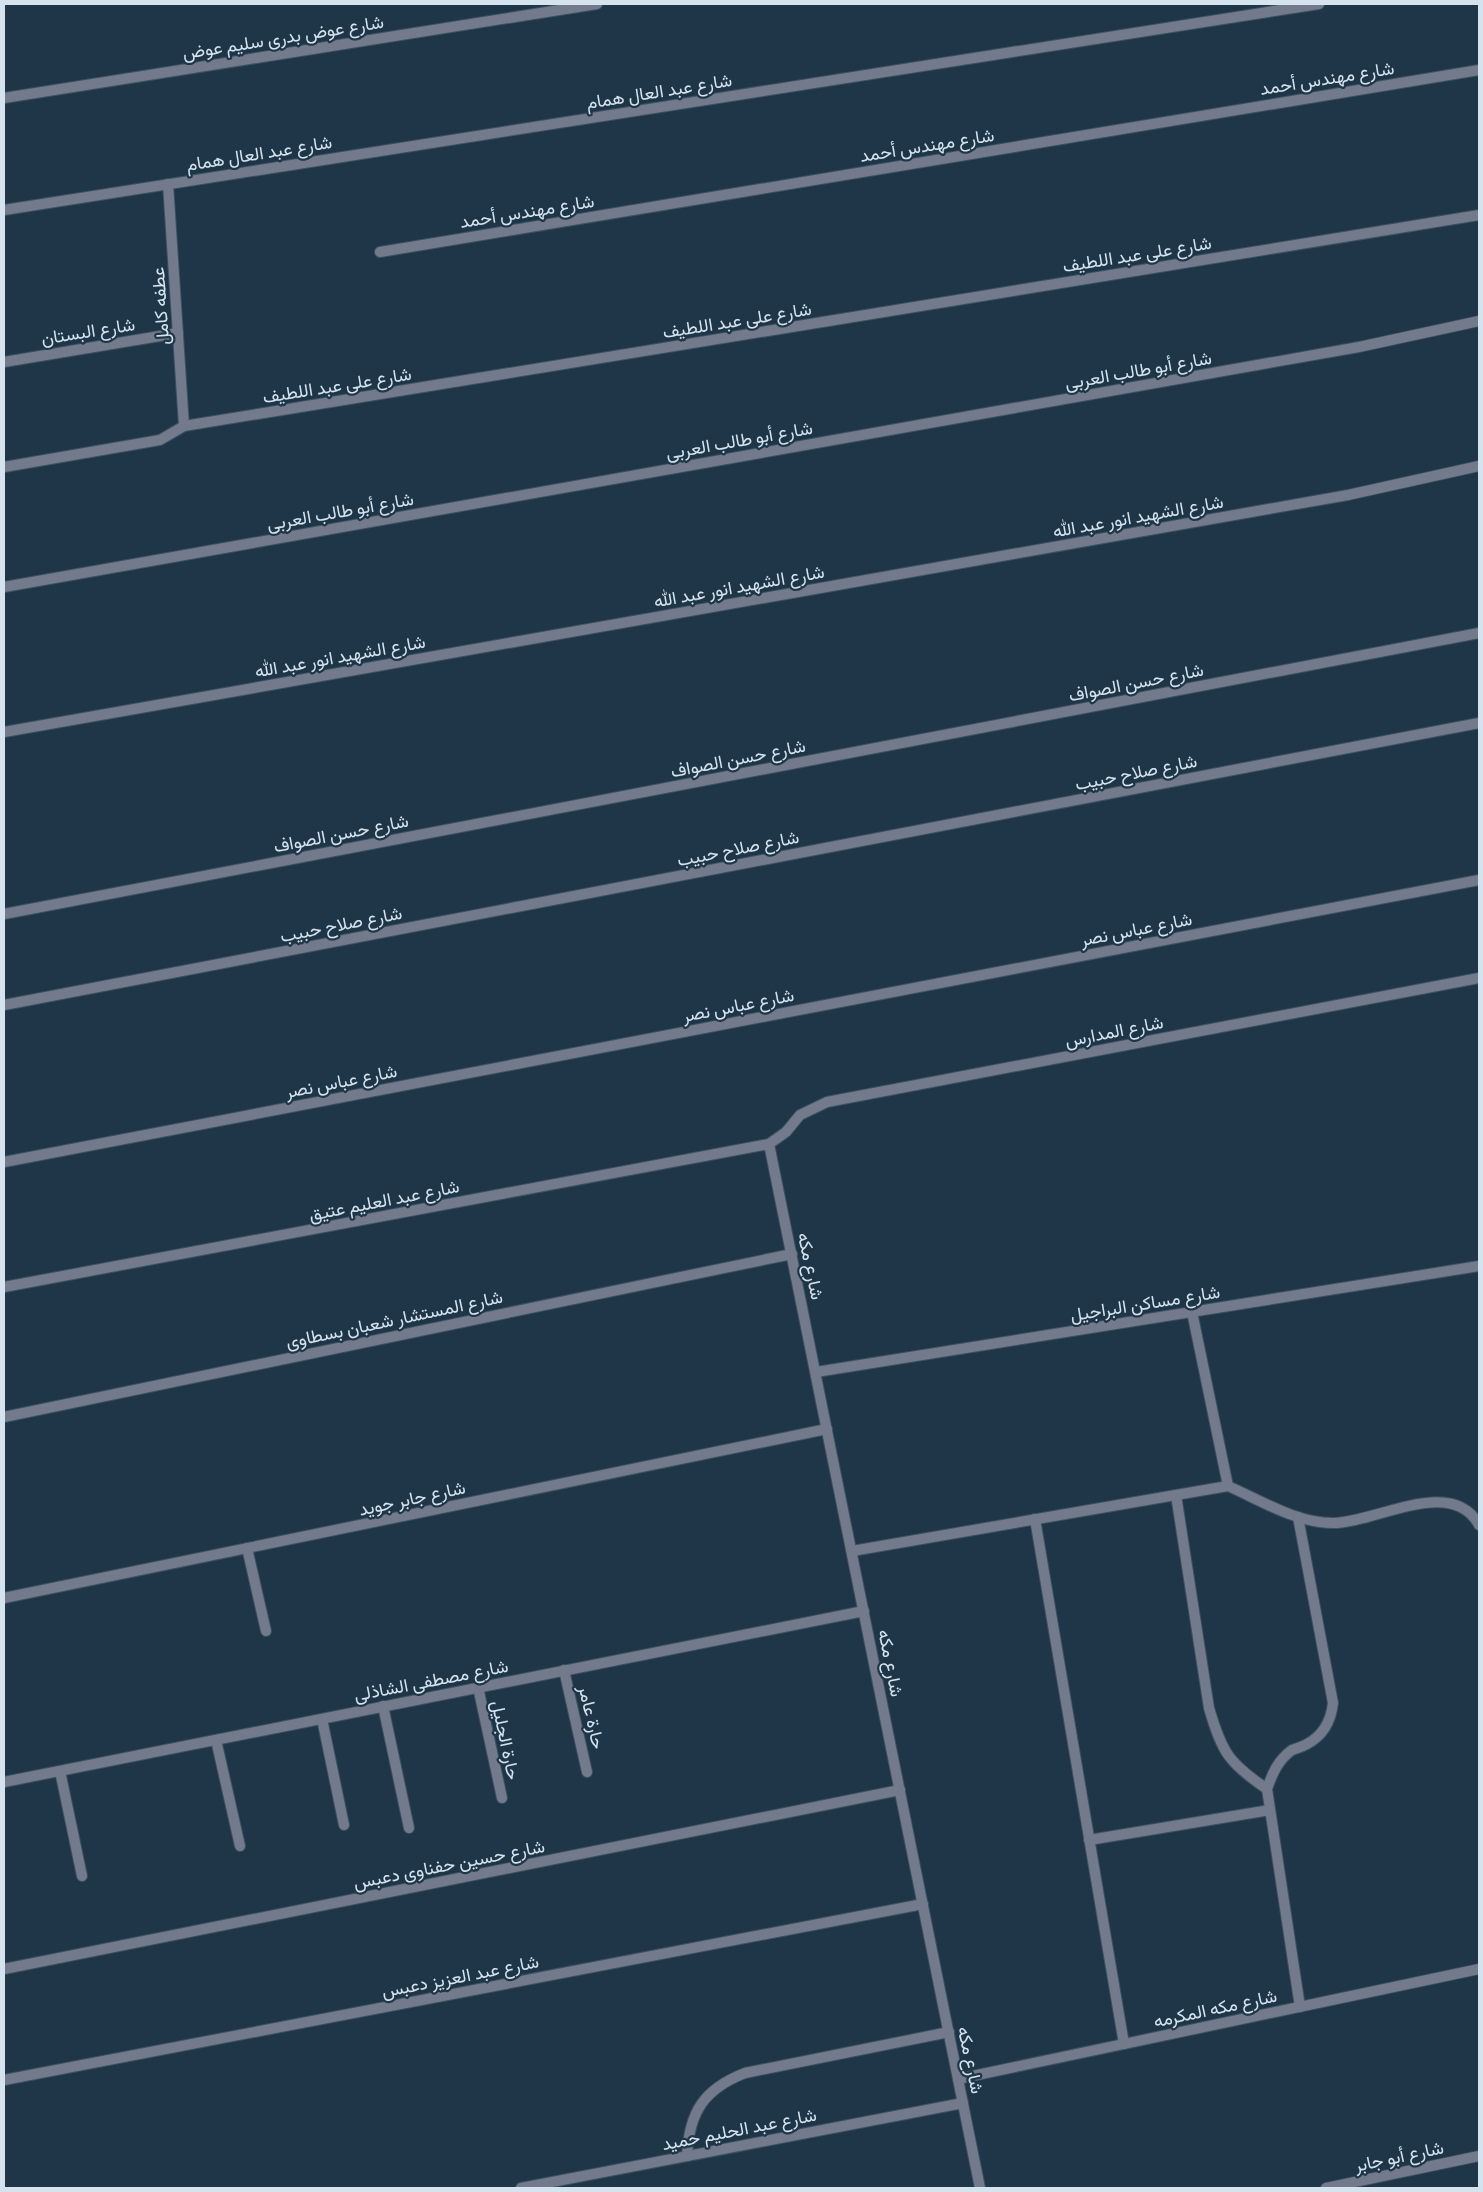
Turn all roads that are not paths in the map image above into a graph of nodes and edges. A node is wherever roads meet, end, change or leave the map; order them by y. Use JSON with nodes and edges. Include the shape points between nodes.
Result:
{"nodes":[{"id":1,"x":597,"y":4,"type":"edge"},
{"id":2,"x":1319,"y":4,"type":"edge"},
{"id":3,"x":1479,"y":70,"type":"edge"},
{"id":4,"x":4,"y":98,"type":"edge"},
{"id":5,"x":168,"y":184,"type":"junction"},
{"id":6,"x":4,"y":210,"type":"edge"},
{"id":7,"x":1479,"y":215,"type":"edge"},
{"id":8,"x":380,"y":252,"type":"dead end"},
{"id":9,"x":1479,"y":321,"type":"edge"},
{"id":10,"x":178,"y":333,"type":"junction"},
{"id":11,"x":4,"y":362,"type":"edge"},
{"id":12,"x":184,"y":426,"type":"junction"},
{"id":13,"x":1479,"y":466,"type":"edge"},
{"id":14,"x":4,"y":467,"type":"edge"},
{"id":15,"x":4,"y":587,"type":"edge"},
{"id":16,"x":1479,"y":633,"type":"edge"},
{"id":17,"x":1479,"y":722,"type":"edge"},
{"id":18,"x":4,"y":732,"type":"edge"},
{"id":19,"x":1479,"y":880,"type":"edge"},
{"id":20,"x":4,"y":914,"type":"edge"},
{"id":21,"x":1479,"y":978,"type":"edge"},
{"id":22,"x":4,"y":1005,"type":"edge"},
{"id":23,"x":769,"y":1144,"type":"junction"},
{"id":24,"x":4,"y":1162,"type":"edge"},
{"id":25,"x":792,"y":1254,"type":"junction"},
{"id":26,"x":1479,"y":1266,"type":"edge"},
{"id":27,"x":4,"y":1287,"type":"edge"},
{"id":28,"x":1192,"y":1312,"type":"junction"},
{"id":29,"x":816,"y":1372,"type":"junction"},
{"id":30,"x":4,"y":1417,"type":"edge"},
{"id":31,"x":827,"y":1429,"type":"junction"},
{"id":32,"x":1228,"y":1486,"type":"junction"},
{"id":33,"x":1176,"y":1495,"type":"junction"},
{"id":34,"x":1298,"y":1517,"type":"junction"},
{"id":35,"x":1035,"y":1519,"type":"junction"},
{"id":36,"x":1479,"y":1524,"type":"edge"},
{"id":37,"x":247,"y":1548,"type":"junction"},
{"id":38,"x":852,"y":1551,"type":"junction"},
{"id":39,"x":4,"y":1598,"type":"edge"},
{"id":40,"x":864,"y":1611,"type":"junction"},
{"id":41,"x":266,"y":1631,"type":"dead end"},
{"id":42,"x":564,"y":1670,"type":"junction"},
{"id":43,"x":478,"y":1688,"type":"junction"},
{"id":44,"x":383,"y":1706,"type":"junction"},
{"id":45,"x":322,"y":1719,"type":"junction"},
{"id":46,"x":216,"y":1740,"type":"junction"},
{"id":47,"x":60,"y":1771,"type":"junction"},
{"id":48,"x":587,"y":1772,"type":"dead end"},
{"id":49,"x":4,"y":1782,"type":"edge"},
{"id":50,"x":1267,"y":1789,"type":"junction"},
{"id":51,"x":900,"y":1790,"type":"junction"},
{"id":52,"x":502,"y":1798,"type":"dead end"},
{"id":53,"x":1270,"y":1810,"type":"junction"},
{"id":54,"x":344,"y":1825,"type":"dead end"},
{"id":55,"x":409,"y":1828,"type":"dead end"},
{"id":56,"x":1089,"y":1840,"type":"junction"},
{"id":57,"x":240,"y":1846,"type":"dead end"},
{"id":58,"x":82,"y":1876,"type":"dead end"},
{"id":59,"x":923,"y":1904,"type":"junction"},
{"id":60,"x":4,"y":1969,"type":"edge"},
{"id":61,"x":1479,"y":1970,"type":"edge"},
{"id":62,"x":1300,"y":2007,"type":"junction"},
{"id":63,"x":949,"y":2032,"type":"junction"},
{"id":64,"x":1124,"y":2044,"type":"junction"},
{"id":65,"x":958,"y":2079,"type":"junction"},
{"id":66,"x":4,"y":2080,"type":"edge"},
{"id":67,"x":963,"y":2103,"type":"junction"},
{"id":68,"x":687,"y":2156,"type":"junction"},
{"id":69,"x":1479,"y":2156,"type":"edge"},
{"id":70,"x":521,"y":2188,"type":"edge"},
{"id":71,"x":980,"y":2188,"type":"edge"},
{"id":72,"x":1326,"y":2188,"type":"edge"}],
"edges":[{"from":1,"to":4,"type":"street","name":"شارع عوض بدرى سليم عوض"},
{"from":2,"to":5,"type":"street","name":"شارع عبد العال همام"},
{"from":3,"to":8,"type":"street","name":"شارع مهندس أحمد"},
{"from":5,"to":6,"type":"street","name":"شارع عبد العال همام"},
{"from":5,"to":10,"type":"street","name":"عطفه كامل"},
{"from":7,"to":12,"type":"street","name":"شارع على عبد اللطيف"},
{"from":9,"to":15,"type":"street","name":"شارع أبو طالب العربى","via":[[1360,347]]},
{"from":10,"to":11,"type":"street","name":"شارع البستان"},
{"from":10,"to":12,"type":"street","name":"عطفه كامل"},
{"from":12,"to":14,"type":"street","name":"شارع على عبد اللطيف","via":[[160,440]]},
{"from":13,"to":18,"type":"street","name":"شارع الشهيد انور عبد الله","via":[[1348,495]]},
{"from":16,"to":20,"type":"street","name":"شارع حسن الصواف"},
{"from":17,"to":22,"type":"street","name":"شارع صلاح حبيب"},
{"from":19,"to":24,"type":"street","name":"شارع عباس نصر"},
{"from":21,"to":23,"type":"street","name":"شارع المدارس","via":[[827,1102],[800,1115],[786,1132]]},
{"from":23,"to":25,"type":"street","name":"شارع مكه"},
{"from":23,"to":27,"type":"street","name":"شارع عبد العليم عتيق"},
{"from":25,"to":29,"type":"street","name":"شارع مكه"},
{"from":25,"to":30,"type":"street","name":"شارع المستشار شعبان بسطاوى"},
{"from":26,"to":28,"type":"street","name":"شارع مساكن البراجيل"},
{"from":28,"to":29,"type":"street","name":"شارع مساكن البراجيل"},
{"from":28,"to":32,"type":"street"},
{"from":29,"to":31,"type":"street","name":"شارع مكه"},
{"from":31,"to":37,"type":"street","name":"شارع جابر جويد"},
{"from":31,"to":38,"type":"street","name":"شارع مكه"},
{"from":32,"to":33,"type":"street"},
{"from":32,"to":34,"type":"street"},
{"from":33,"to":35,"type":"street"},
{"from":33,"to":50,"type":"street","via":[[1210,1708],[1219,1741],[1239,1770]]},
{"from":34,"to":36,"type":"street","via":[[1332,1523],[1441,1501],[1464,1508]]},
{"from":34,"to":50,"type":"street","via":[[1332,1697],[1331,1714],[1319,1736],[1281,1760]]},
{"from":35,"to":38,"type":"street"},
{"from":35,"to":56,"type":"street"},
{"from":37,"to":39,"type":"street","name":"شارع جابر جويد"},
{"from":37,"to":41,"type":"street"},
{"from":38,"to":40,"type":"street","name":"شارع مكه"},
{"from":40,"to":42,"type":"street","name":"شارع مصطفى الشاذلى"},
{"from":40,"to":51,"type":"street","name":"شارع مكه"},
{"from":42,"to":43,"type":"street","name":"شارع مصطفى الشاذلى"},
{"from":42,"to":48,"type":"street","name":"حارة عامر"},
{"from":43,"to":44,"type":"street","name":"شارع مصطفى الشاذلى"},
{"from":43,"to":52,"type":"street","name":"حارة الجليل"},
{"from":44,"to":45,"type":"street","name":"شارع مصطفى الشاذلى"},
{"from":44,"to":55,"type":"street"},
{"from":45,"to":46,"type":"street","name":"شارع مصطفى الشاذلى"},
{"from":45,"to":54,"type":"street"},
{"from":46,"to":47,"type":"street","name":"شارع مصطفى الشاذلى"},
{"from":46,"to":57,"type":"street"},
{"from":47,"to":49,"type":"street","name":"شارع مصطفى الشاذلى"},
{"from":47,"to":58,"type":"street"},
{"from":50,"to":53,"type":"street"},
{"from":51,"to":59,"type":"street","name":"شارع مكه"},
{"from":51,"to":60,"type":"street","name":"شارع حسين حفناوى دعبس"},
{"from":53,"to":56,"type":"street"},
{"from":53,"to":62,"type":"street"},
{"from":56,"to":64,"type":"street"},
{"from":59,"to":63,"type":"street","name":"شارع مكه"},
{"from":59,"to":66,"type":"street","name":"شارع عبد العزيز دعبس"},
{"from":61,"to":62,"type":"street","name":"شارع مكه المكرمه"},
{"from":62,"to":64,"type":"street","name":"شارع مكه المكرمه"},
{"from":63,"to":65,"type":"street","name":"شارع مكه"},
{"from":63,"to":68,"type":"street","via":[[745,2072],[725,2081],[708,2095],[695,2113],[688,2134]]},
{"from":64,"to":65,"type":"street","name":"شارع مكه المكرمه"},
{"from":65,"to":67,"type":"street","name":"شارع مكه"},
{"from":67,"to":68,"type":"street","name":"شارع عبد الحليم حميد"},
{"from":67,"to":71,"type":"street","name":"شارع مكه"},
{"from":68,"to":70,"type":"street","name":"شارع عبد الحليم حميد"},
{"from":69,"to":72,"type":"street","name":"شارع أبو جابر"}]}
